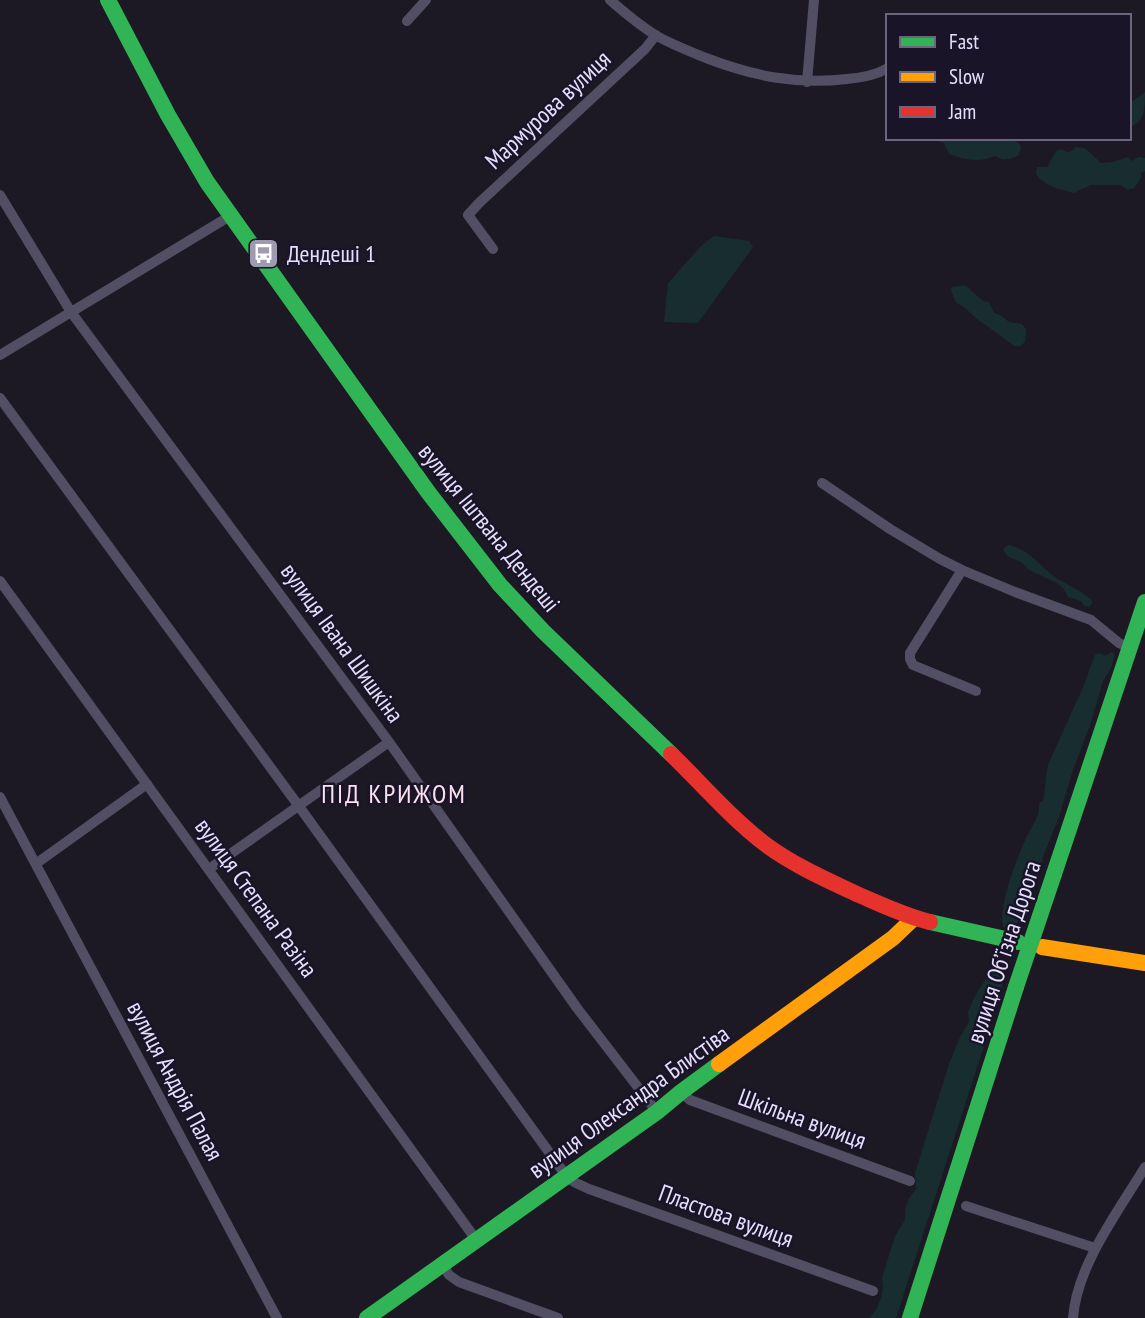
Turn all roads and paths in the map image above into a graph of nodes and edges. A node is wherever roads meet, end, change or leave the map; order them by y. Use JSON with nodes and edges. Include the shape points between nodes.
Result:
{"nodes":[{"id":1,"x":108,"y":0,"type":"edge"},
{"id":2,"x":426,"y":0,"type":"edge"},
{"id":3,"x":610,"y":0,"type":"edge"},
{"id":4,"x":814,"y":0,"type":"edge"},
{"id":5,"x":407,"y":21,"type":"dead end"},
{"id":6,"x":656,"y":35,"type":"junction"},
{"id":7,"x":886,"y":69,"type":"edge"},
{"id":8,"x":807,"y":82,"type":"junction"},
{"id":9,"x":0,"y":195,"type":"edge"},
{"id":10,"x":230,"y":216,"type":"junction"},
{"id":11,"x":493,"y":248,"type":"dead end"},
{"id":12,"x":71,"y":312,"type":"junction"},
{"id":13,"x":0,"y":355,"type":"edge"},
{"id":14,"x":0,"y":398,"type":"edge"},
{"id":15,"x":821,"y":483,"type":"dead end"},
{"id":16,"x":962,"y":570,"type":"junction"},
{"id":17,"x":0,"y":581,"type":"edge"},
{"id":18,"x":1145,"y":602,"type":"edge"},
{"id":19,"x":1130,"y":648,"type":"junction"},
{"id":20,"x":976,"y":691,"type":"dead end"},
{"id":21,"x":389,"y":742,"type":"junction"},
{"id":22,"x":147,"y":784,"type":"junction"},
{"id":23,"x":0,"y":797,"type":"edge"},
{"id":24,"x":298,"y":805,"type":"junction"},
{"id":25,"x":37,"y":863,"type":"junction"},
{"id":26,"x":209,"y":869,"type":"junction"},
{"id":27,"x":914,"y":918,"type":"junction"},
{"id":28,"x":1018,"y":942,"type":"dead end"},
{"id":29,"x":1042,"y":947,"type":"dead end"},
{"id":30,"x":1145,"y":963,"type":"edge"},
{"id":31,"x":681,"y":1092,"type":"junction"},
{"id":32,"x":657,"y":1112,"type":"junction"},
{"id":33,"x":1145,"y":1167,"type":"edge"},
{"id":34,"x":567,"y":1177,"type":"junction"},
{"id":35,"x":910,"y":1181,"type":"dead end"},
{"id":36,"x":967,"y":1206,"type":"dead end"},
{"id":37,"x":477,"y":1241,"type":"junction"},
{"id":38,"x":1096,"y":1248,"type":"junction"},
{"id":39,"x":443,"y":1265,"type":"junction"},
{"id":40,"x":873,"y":1291,"type":"dead end"},
{"id":41,"x":276,"y":1318,"type":"edge"},
{"id":42,"x":367,"y":1318,"type":"edge"},
{"id":43,"x":558,"y":1318,"type":"edge"},
{"id":44,"x":910,"y":1318,"type":"edge"},
{"id":45,"x":1073,"y":1318,"type":"edge"}],
"edges":[{"from":1,"to":10,"type":"main road","name":"вулиця Іштвана Дендеші","via":[[191,157]]},
{"from":2,"to":5,"type":"street"},
{"from":3,"to":6,"type":"street"},
{"from":4,"to":8,"type":"street"},
{"from":6,"to":8,"type":"street","via":[[739,71]]},
{"from":6,"to":11,"type":"street","name":"Мармурова вулиця","via":[[468,215]]},
{"from":7,"to":8,"type":"street","via":[[856,78]]},
{"from":9,"to":12,"type":"street","name":"вулиця Івана Шишкіна"},
{"from":10,"to":12,"type":"street"},
{"from":10,"to":27,"type":"main road","name":"вулиця Іштвана Дендеші","via":[[453,526],[543,631],[775,851],[835,884]]},
{"from":12,"to":13,"type":"street"},
{"from":12,"to":21,"type":"street","name":"вулиця Івана Шишкіна"},
{"from":14,"to":24,"type":"street"},
{"from":15,"to":16,"type":"street"},
{"from":16,"to":19,"type":"street","via":[[1091,620]]},
{"from":16,"to":20,"type":"street","via":[[910,659],[913,665]]},
{"from":17,"to":22,"type":"street","name":"вулиця Степана Разіна"},
{"from":18,"to":19,"type":"main road","name":"вулиця Обʼїзна Дорога"},
{"from":19,"to":44,"type":"main road","name":"вулиця Обʼїзна Дорога","bridge":true},
{"from":21,"to":24,"type":"street"},
{"from":21,"to":32,"type":"street","name":"вулиця Івана Шишкіна","via":[[577,1008]]},
{"from":22,"to":25,"type":"street"},
{"from":22,"to":26,"type":"street","name":"вулиця Степана Разіна"},
{"from":23,"to":25,"type":"street","name":"вулиця Андрія Палая"},
{"from":24,"to":26,"type":"street"},
{"from":24,"to":34,"type":"street"},
{"from":25,"to":41,"type":"street","name":"вулиця Андрія Палая"},
{"from":26,"to":37,"type":"street","name":"вулиця Степана Разіна"},
{"from":27,"to":28,"type":"main road","name":"вулиця Іштвана Дендеші"},
{"from":27,"to":31,"type":"main road","name":"вулиця Олександра Блистіва"},
{"from":29,"to":30,"type":"main road"},
{"from":31,"to":32,"type":"main road","name":"вулиця Олександра Блистіва"},
{"from":31,"to":35,"type":"street","name":"Шкільна вулиця","via":[[690,1100]]},
{"from":32,"to":34,"type":"main road","name":"вулиця Олександра Блистіва"},
{"from":33,"to":38,"type":"street"},
{"from":34,"to":37,"type":"main road","name":"вулиця Олександра Блистіва"},
{"from":34,"to":40,"type":"street","name":"Пластова вулиця","via":[[589,1189]]},
{"from":36,"to":38,"type":"street"},
{"from":37,"to":39,"type":"main road","name":"вулиця Олександра Блистіва"},
{"from":38,"to":45,"type":"street","via":[[1075,1300]]},
{"from":39,"to":42,"type":"main road","name":"вулиця Олександра Блистіва"},
{"from":39,"to":43,"type":"street","via":[[459,1282]]}]}
